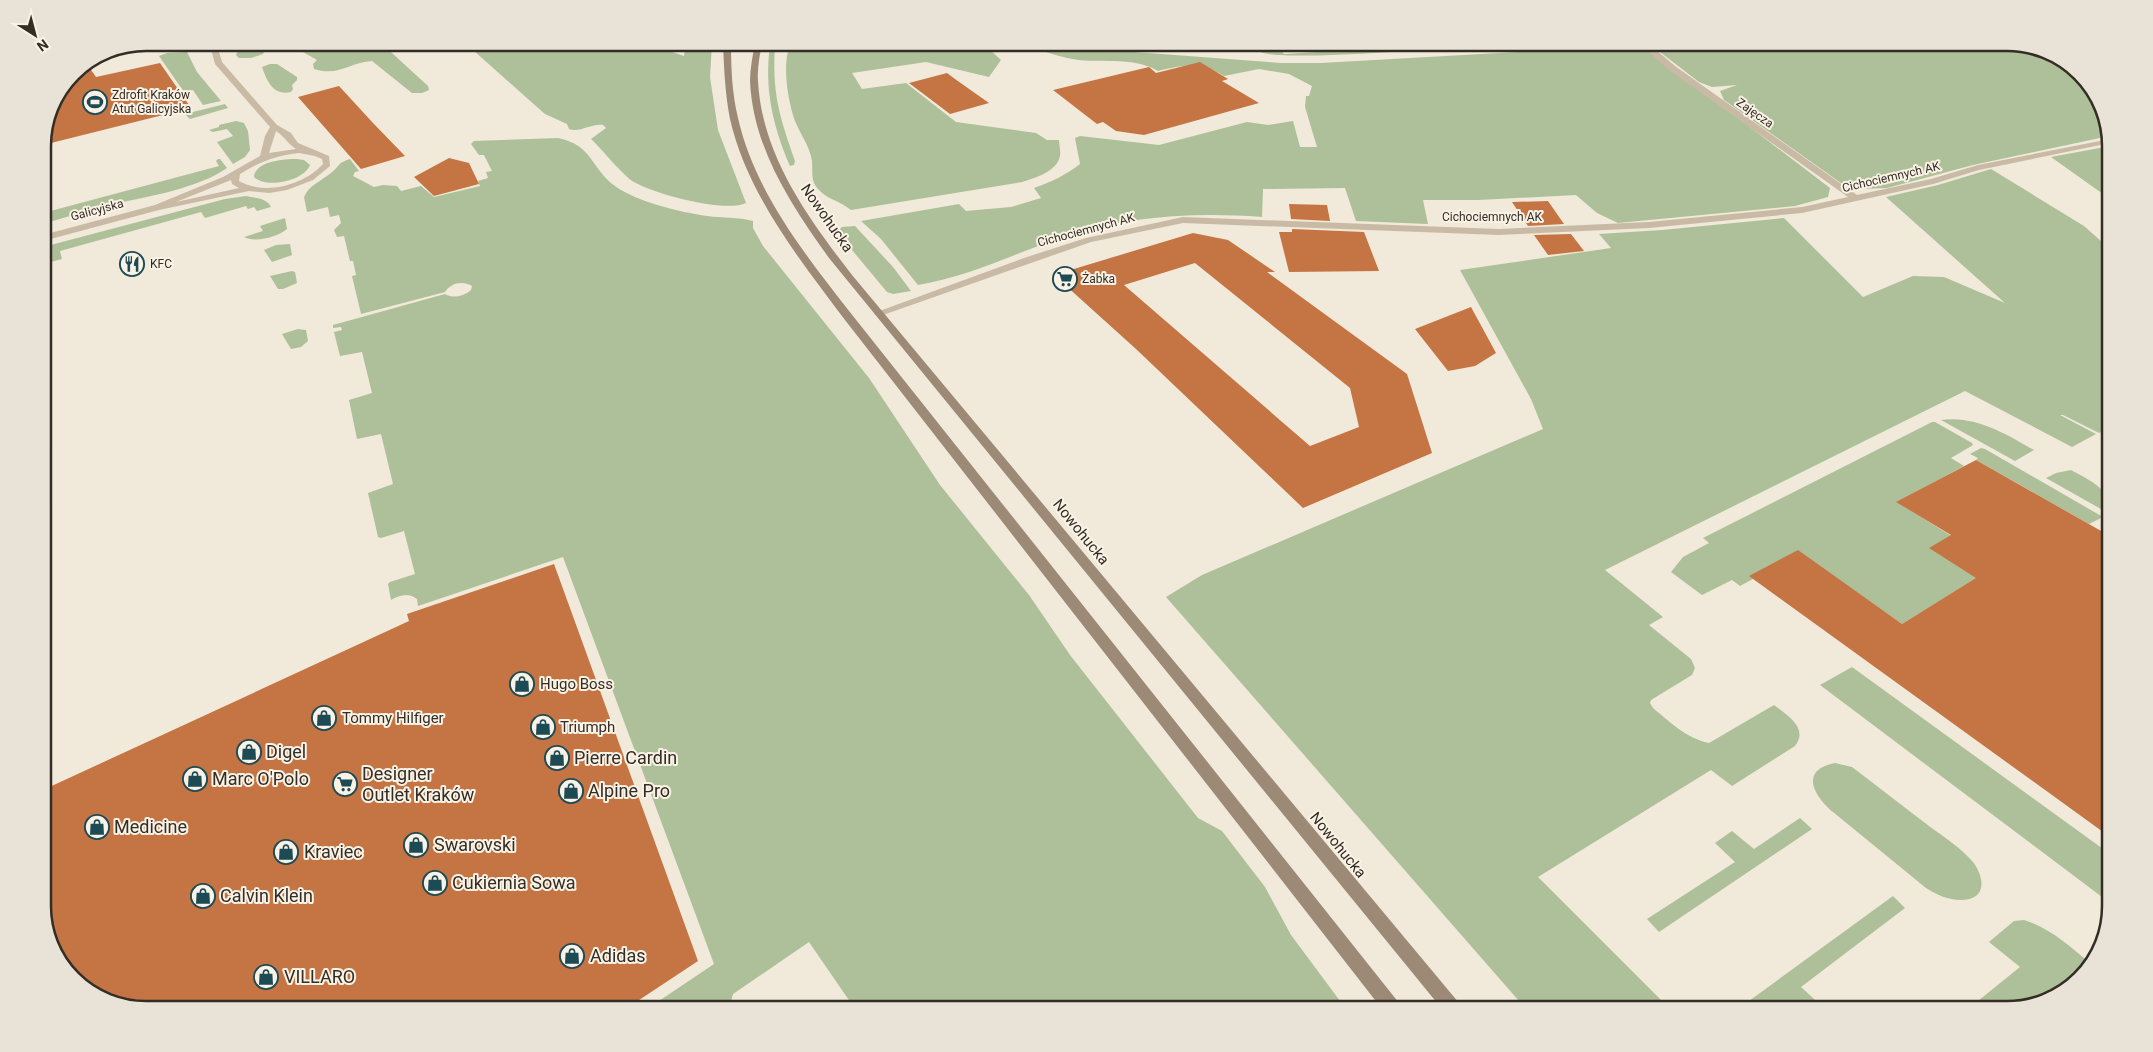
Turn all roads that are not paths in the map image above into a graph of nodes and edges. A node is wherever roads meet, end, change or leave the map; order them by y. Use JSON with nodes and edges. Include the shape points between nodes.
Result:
{"nodes":[{"id":1,"x":215,"y":51,"type":"edge"},
{"id":2,"x":728,"y":51,"type":"edge"},
{"id":3,"x":757,"y":51,"type":"edge"},
{"id":4,"x":1653,"y":51,"type":"edge"},
{"id":5,"x":274,"y":127,"type":"junction"},
{"id":6,"x":2102,"y":143,"type":"edge"},
{"id":7,"x":310,"y":152,"type":"junction"},
{"id":8,"x":264,"y":158,"type":"junction"},
{"id":9,"x":236,"y":174,"type":"junction"},
{"id":10,"x":248,"y":189,"type":"junction"},
{"id":11,"x":1855,"y":198,"type":"junction"},
{"id":12,"x":158,"y":207,"type":"junction"},
{"id":13,"x":51,"y":236,"type":"edge"},
{"id":14,"x":880,"y":313,"type":"junction"},
{"id":15,"x":1386,"y":1001,"type":"edge"},
{"id":16,"x":1446,"y":1001,"type":"edge"}],
"edges":[{"from":1,"to":5,"type":"street","via":[[218,62]]},
{"from":2,"to":15,"type":"main road","via":[[729,93],[742,146],[770,207],[799,252]]},
{"from":3,"to":14,"type":"main road","name":"Nowohucka","via":[[755,99],[773,159],[809,224]]},
{"from":4,"to":11,"type":"street","name":"Zajęcza","via":[[1672,68]]},
{"from":5,"to":7,"type":"street","via":[[288,135],[295,145]]},
{"from":5,"to":8,"type":"street"},
{"from":6,"to":11,"type":"street","name":"Cichociemnych AK"},
{"from":7,"to":8,"type":"street","name":"Galicyjska","via":[[288,152]]},
{"from":7,"to":10,"type":"street","name":"Galicyjska","via":[[326,158],[324,170],[316,176],[281,188]]},
{"from":8,"to":9,"type":"street","name":"Galicyjska"},
{"from":9,"to":10,"type":"street","via":[[235,182]]},
{"from":9,"to":12,"type":"street","name":"Galicyjska","via":[[214,185],[175,197]]},
{"from":10,"to":12,"type":"street","name":"Galicyjska"},
{"from":11,"to":14,"type":"street","name":"Cichociemnych AK","via":[[1802,210],[1659,224],[1499,232],[1184,220],[1089,240]]},
{"from":12,"to":13,"type":"street","name":"Galicyjska"},
{"from":14,"to":16,"type":"main road","name":"Nowohucka"}]}
